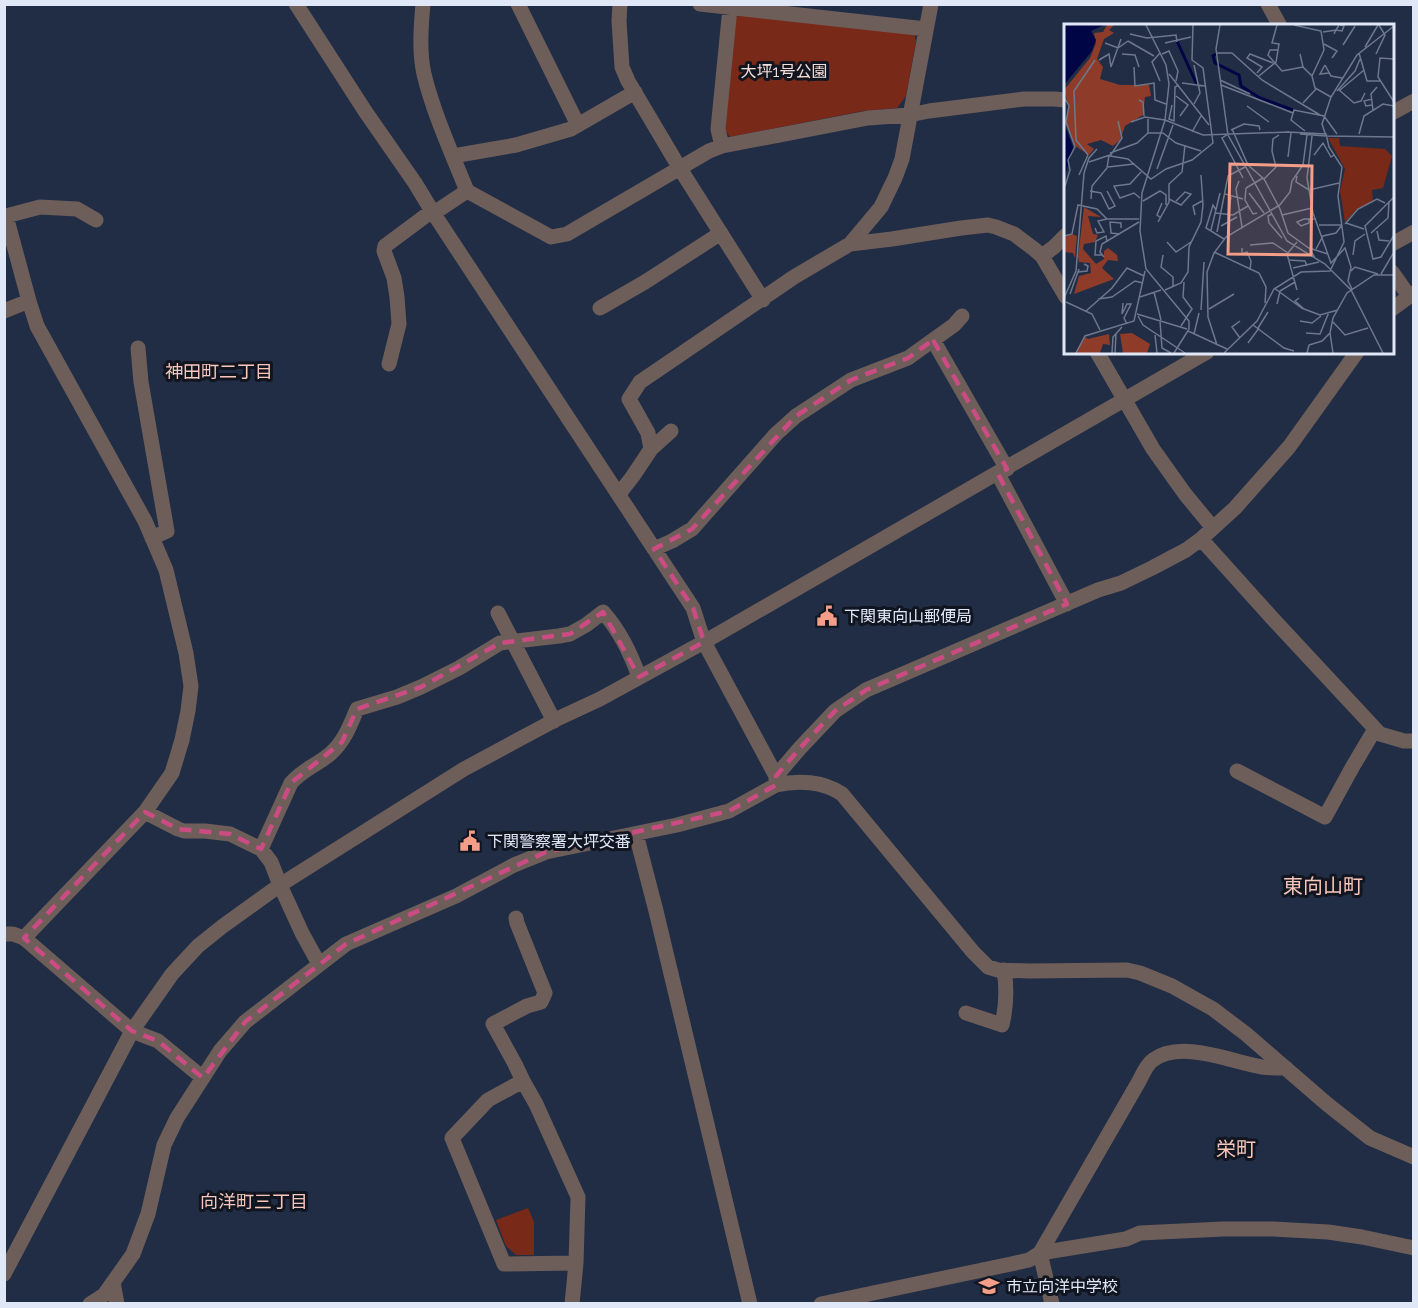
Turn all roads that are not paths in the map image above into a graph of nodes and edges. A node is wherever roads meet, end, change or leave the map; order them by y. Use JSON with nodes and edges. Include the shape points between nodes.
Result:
{"nodes":[{"id":1,"x":297,"y":4,"type":"edge"},
{"id":2,"x":423,"y":4,"type":"edge"},
{"id":3,"x":518,"y":4,"type":"edge"},
{"id":4,"x":620,"y":4,"type":"edge"},
{"id":5,"x":700,"y":4,"type":"edge"},
{"id":6,"x":931,"y":4,"type":"edge"},
{"id":7,"x":1268,"y":4,"type":"edge"},
{"id":8,"x":730,"y":8,"type":"junction"},
{"id":9,"x":1279,"y":24,"type":"edge"},
{"id":10,"x":926,"y":28,"type":"junction"},
{"id":11,"x":634,"y":92,"type":"junction"},
{"id":12,"x":1064,"y":100,"type":"edge"},
{"id":13,"x":1413,"y":101,"type":"edge"},
{"id":14,"x":1394,"y":112,"type":"edge"},
{"id":15,"x":909,"y":115,"type":"junction"},
{"id":16,"x":578,"y":125,"type":"junction"},
{"id":17,"x":722,"y":146,"type":"junction"},
{"id":18,"x":453,"y":156,"type":"junction"},
{"id":19,"x":679,"y":168,"type":"junction"},
{"id":20,"x":467,"y":190,"type":"junction"},
{"id":21,"x":433,"y":212,"type":"junction"},
{"id":22,"x":96,"y":220,"type":"dead end"},
{"id":23,"x":1413,"y":232,"type":"edge"},
{"id":24,"x":721,"y":233,"type":"junction"},
{"id":25,"x":1064,"y":236,"type":"edge"},
{"id":26,"x":1394,"y":243,"type":"edge"},
{"id":27,"x":850,"y":244,"type":"junction"},
{"id":28,"x":1042,"y":256,"type":"junction"},
{"id":29,"x":1394,"y":274,"type":"edge"},
{"id":30,"x":1064,"y":295,"type":"edge"},
{"id":31,"x":1411,"y":295,"type":"edge"},
{"id":32,"x":763,"y":300,"type":"junction"},
{"id":33,"x":29,"y":301,"type":"junction"},
{"id":34,"x":600,"y":308,"type":"dead end"},
{"id":35,"x":1394,"y":308,"type":"edge"},
{"id":36,"x":4,"y":311,"type":"edge"},
{"id":37,"x":962,"y":316,"type":"dead end"},
{"id":38,"x":933,"y":340,"type":"junction"},
{"id":39,"x":138,"y":348,"type":"dead end"},
{"id":40,"x":1098,"y":354,"type":"edge"},
{"id":41,"x":1205,"y":354,"type":"edge"},
{"id":42,"x":1356,"y":354,"type":"edge"},
{"id":43,"x":389,"y":364,"type":"dead end"},
{"id":44,"x":1125,"y":401,"type":"junction"},
{"id":45,"x":671,"y":431,"type":"dead end"},
{"id":46,"x":651,"y":449,"type":"junction"},
{"id":47,"x":1002,"y":471,"type":"junction"},
{"id":48,"x":619,"y":494,"type":"junction"},
{"id":49,"x":1213,"y":528,"type":"junction"},
{"id":50,"x":153,"y":538,"type":"junction"},
{"id":51,"x":1202,"y":539,"type":"junction"},
{"id":52,"x":654,"y":549,"type":"junction"},
{"id":53,"x":1067,"y":604,"type":"junction"},
{"id":54,"x":498,"y":613,"type":"dead end"},
{"id":55,"x":514,"y":642,"type":"junction"},
{"id":56,"x":704,"y":642,"type":"junction"},
{"id":57,"x":639,"y":677,"type":"junction"},
{"id":58,"x":554,"y":721,"type":"junction"},
{"id":59,"x":1375,"y":729,"type":"junction"},
{"id":60,"x":1413,"y":741,"type":"edge"},
{"id":61,"x":1237,"y":771,"type":"dead end"},
{"id":62,"x":776,"y":780,"type":"junction"},
{"id":63,"x":145,"y":812,"type":"junction"},
{"id":64,"x":636,"y":834,"type":"junction"},
{"id":65,"x":261,"y":849,"type":"junction"},
{"id":66,"x":280,"y":885,"type":"junction"},
{"id":67,"x":516,"y":918,"type":"dead end"},
{"id":68,"x":4,"y":934,"type":"edge"},
{"id":69,"x":24,"y":938,"type":"junction"},
{"id":70,"x":319,"y":964,"type":"junction"},
{"id":71,"x":1004,"y":970,"type":"junction"},
{"id":72,"x":966,"y":1013,"type":"dead end"},
{"id":73,"x":132,"y":1031,"type":"junction"},
{"id":74,"x":1286,"y":1068,"type":"junction"},
{"id":75,"x":202,"y":1078,"type":"junction"},
{"id":76,"x":523,"y":1081,"type":"junction"},
{"id":77,"x":1413,"y":1157,"type":"edge"},
{"id":78,"x":1413,"y":1248,"type":"edge"},
{"id":79,"x":1040,"y":1253,"type":"junction"},
{"id":80,"x":576,"y":1263,"type":"junction"},
{"id":81,"x":4,"y":1274,"type":"edge"},
{"id":82,"x":113,"y":1282,"type":"junction"},
{"id":83,"x":90,"y":1304,"type":"edge"},
{"id":84,"x":117,"y":1304,"type":"edge"},
{"id":85,"x":572,"y":1304,"type":"edge"},
{"id":86,"x":750,"y":1304,"type":"edge"},
{"id":87,"x":821,"y":1304,"type":"edge"},
{"id":88,"x":1052,"y":1304,"type":"edge"}],
"edges":[{"from":1,"to":21,"type":"street"},
{"from":2,"to":18,"type":"street","via":[[423,72]]},
{"from":3,"to":16,"type":"street"},
{"from":4,"to":11,"type":"street","via":[[622,67]]},
{"from":5,"to":8,"type":"street"},
{"from":6,"to":10,"type":"street"},
{"from":7,"to":9,"type":"street"},
{"from":8,"to":10,"type":"street"},
{"from":8,"to":17,"type":"street","via":[[718,129]]},
{"from":10,"to":15,"type":"street"},
{"from":11,"to":16,"type":"street"},
{"from":11,"to":19,"type":"street"},
{"from":12,"to":15,"type":"street","via":[[1024,99]]},
{"from":13,"to":14,"type":"street"},
{"from":15,"to":17,"type":"street","via":[[868,118]]},
{"from":15,"to":27,"type":"street","via":[[895,178],[880,207]]},
{"from":16,"to":18,"type":"street","via":[[516,145]]},
{"from":17,"to":19,"type":"street"},
{"from":18,"to":20,"type":"street"},
{"from":19,"to":20,"type":"street","via":[[567,234],[551,237]]},
{"from":19,"to":24,"type":"street"},
{"from":20,"to":21,"type":"street"},
{"from":21,"to":43,"type":"street","via":[[385,246],[394,278],[399,324]]},
{"from":21,"to":48,"type":"street"},
{"from":22,"to":33,"type":"street","via":[[77,209],[40,207],[6,216]]},
{"from":23,"to":26,"type":"street"},
{"from":24,"to":32,"type":"street"},
{"from":24,"to":34,"type":"street"},
{"from":25,"to":28,"type":"street"},
{"from":27,"to":28,"type":"street","via":[[988,225],[1014,234]]},
{"from":27,"to":32,"type":"street"},
{"from":28,"to":30,"type":"street"},
{"from":29,"to":31,"type":"street"},
{"from":31,"to":35,"type":"street"},
{"from":32,"to":46,"type":"street","via":[[640,382],[629,399],[648,433]]},
{"from":33,"to":36,"type":"street"},
{"from":33,"to":50,"type":"street","via":[[37,326]]},
{"from":37,"to":38,"type":"street"},
{"from":38,"to":47,"type":"street"},
{"from":38,"to":52,"type":"street","via":[[908,358],[851,380],[796,416],[692,529]]},
{"from":39,"to":50,"type":"street","via":[[167,531]]},
{"from":40,"to":44,"type":"street"},
{"from":41,"to":44,"type":"street"},
{"from":42,"to":49,"type":"street","via":[[1289,447]]},
{"from":44,"to":47,"type":"street"},
{"from":44,"to":49,"type":"street","via":[[1160,458]]},
{"from":45,"to":46,"type":"street"},
{"from":46,"to":48,"type":"street"},
{"from":47,"to":53,"type":"street"},
{"from":47,"to":56,"type":"street"},
{"from":48,"to":52,"type":"street"},
{"from":49,"to":51,"type":"street"},
{"from":50,"to":63,"type":"street","via":[[166,570],[191,686],[172,773]]},
{"from":51,"to":53,"type":"street","via":[[1121,583]]},
{"from":51,"to":59,"type":"street"},
{"from":52,"to":56,"type":"street","via":[[693,608]]},
{"from":53,"to":62,"type":"street","via":[[866,690],[835,711]]},
{"from":54,"to":55,"type":"street"},
{"from":55,"to":57,"type":"street","via":[[570,634],[603,612],[631,656]]},
{"from":55,"to":58,"type":"street"},
{"from":55,"to":65,"type":"street","via":[[501,643],[421,687],[357,709],[342,742],[291,783]]},
{"from":56,"to":57,"type":"street"},
{"from":56,"to":62,"type":"street"},
{"from":57,"to":58,"type":"street"},
{"from":58,"to":66,"type":"street","via":[[455,775]]},
{"from":59,"to":60,"type":"street","via":[[1380,734]]},
{"from":59,"to":61,"type":"street","via":[[1325,818]]},
{"from":62,"to":64,"type":"street","via":[[729,811]]},
{"from":62,"to":71,"type":"street","via":[[826,785],[842,794],[973,952],[988,967]]},
{"from":63,"to":65,"type":"street","via":[[184,831],[230,834]]},
{"from":63,"to":69,"type":"street"},
{"from":64,"to":70,"type":"street","via":[[546,852],[514,865],[456,896],[346,944]]},
{"from":64,"to":86,"type":"street"},
{"from":65,"to":66,"type":"street","via":[[271,861]]},
{"from":66,"to":70,"type":"street"},
{"from":66,"to":73,"type":"street","via":[[198,946],[172,974]]},
{"from":67,"to":76,"type":"street","via":[[546,993],[541,1002],[493,1024]]},
{"from":68,"to":69,"type":"street"},
{"from":69,"to":73,"type":"street"},
{"from":70,"to":75,"type":"street","via":[[245,1022]]},
{"from":71,"to":72,"type":"street","via":[[1002,1026]]},
{"from":71,"to":74,"type":"street","via":[[1140,973],[1213,1009]]},
{"from":73,"to":75,"type":"street","via":[[158,1041]]},
{"from":73,"to":81,"type":"street"},
{"from":74,"to":77,"type":"street","via":[[1370,1138]]},
{"from":74,"to":79,"type":"street","via":[[1186,1052],[1169,1052],[1147,1065]]},
{"from":75,"to":82,"type":"street","via":[[164,1145],[148,1214],[133,1254]]},
{"from":76,"to":80,"type":"street","via":[[578,1197]]},
{"from":76,"to":80,"type":"street","via":[[488,1100],[452,1138],[504,1264]]},
{"from":78,"to":79,"type":"street","via":[[1328,1232],[1223,1229],[1140,1233],[1126,1239]]},
{"from":79,"to":87,"type":"street","via":[[1029,1260]]},
{"from":79,"to":88,"type":"street"},
{"from":80,"to":85,"type":"street"},
{"from":82,"to":83,"type":"street"},
{"from":82,"to":84,"type":"street"}]}
